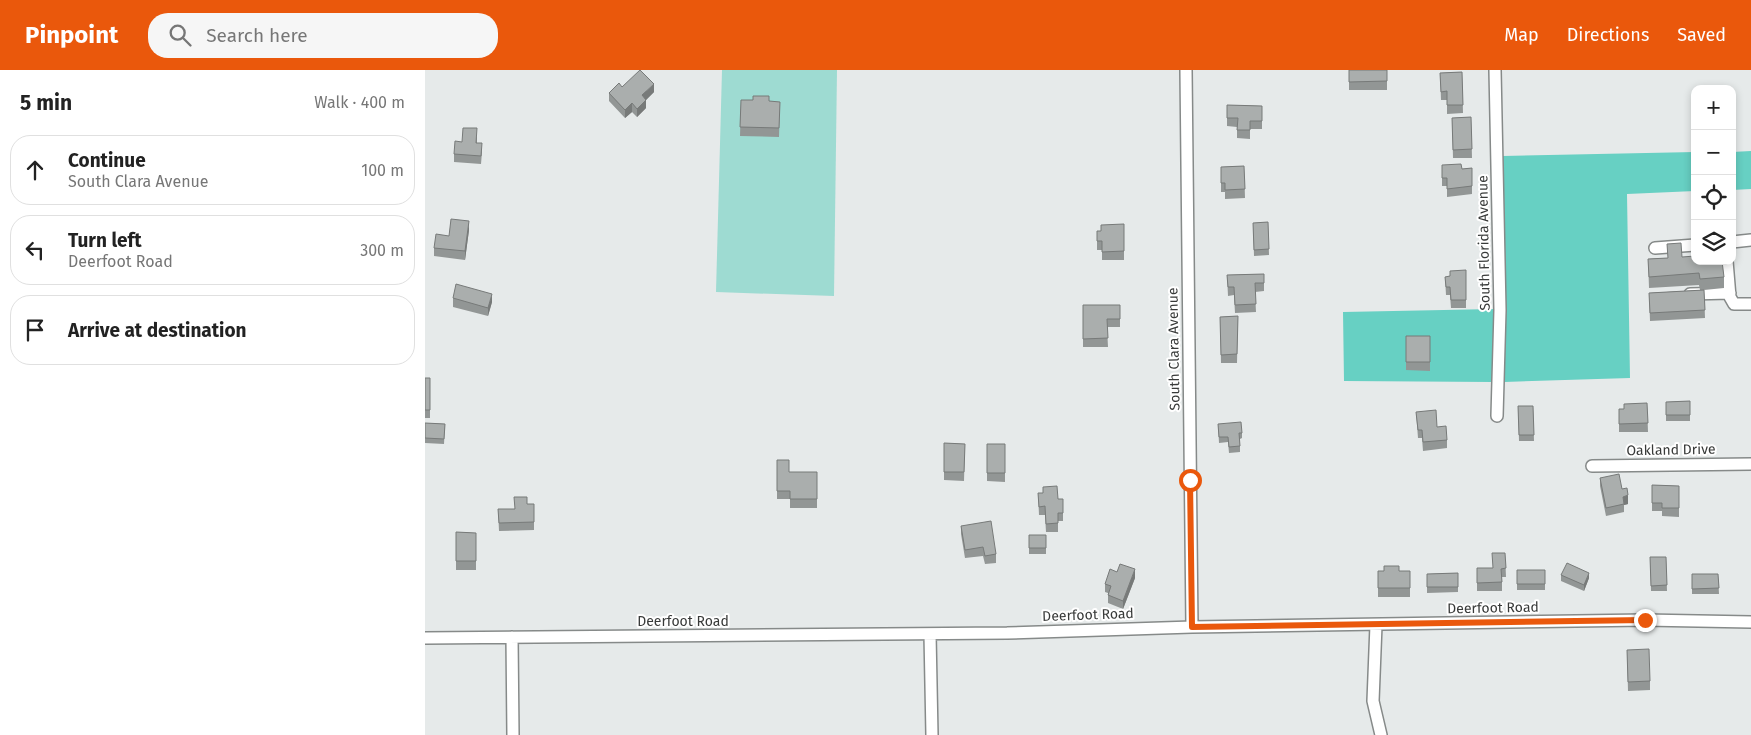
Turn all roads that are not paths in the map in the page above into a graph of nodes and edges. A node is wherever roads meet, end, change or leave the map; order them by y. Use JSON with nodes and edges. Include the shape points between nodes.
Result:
{"nodes":[{"id":1,"x":1186,"y":70,"type":"edge"},
{"id":2,"x":1495,"y":70,"type":"edge"},
{"id":3,"x":1751,"y":240,"type":"edge"},
{"id":4,"x":1736,"y":241,"type":"edge"},
{"id":5,"x":1691,"y":245,"type":"edge"},
{"id":6,"x":1655,"y":248,"type":"dead end"},
{"id":7,"x":1727,"y":265,"type":"edge"},
{"id":8,"x":1730,"y":293,"type":"junction"},
{"id":9,"x":1679,"y":294,"type":"edge"},
{"id":10,"x":1751,"y":304,"type":"edge"},
{"id":11,"x":1497,"y":416,"type":"dead end"},
{"id":12,"x":1751,"y":464,"type":"edge"},
{"id":13,"x":1592,"y":466,"type":"dead end"},
{"id":14,"x":1751,"y":622,"type":"edge"},
{"id":15,"x":1376,"y":624,"type":"junction"},
{"id":16,"x":1192,"y":627,"type":"junction"},
{"id":17,"x":930,"y":634,"type":"junction"},
{"id":18,"x":512,"y":637,"type":"junction"},
{"id":19,"x":425,"y":638,"type":"edge"},
{"id":20,"x":513,"y":735,"type":"edge"},
{"id":21,"x":932,"y":735,"type":"edge"},
{"id":22,"x":1381,"y":735,"type":"edge"}],
"edges":[{"from":1,"to":16,"type":"street","name":"South Clara Avenue"},
{"from":2,"to":11,"type":"street","name":"South Florida Avenue","via":[[1500,310]]},
{"from":3,"to":4,"type":"street"},
{"from":5,"to":6,"type":"street"},
{"from":7,"to":8,"type":"street"},
{"from":8,"to":9,"type":"street"},
{"from":8,"to":10,"type":"street","via":[[1734,304]]},
{"from":12,"to":13,"type":"street","name":"Oakland Drive"},
{"from":14,"to":15,"type":"street","name":"Deerfoot Road","via":[[1645,620]]},
{"from":15,"to":16,"type":"street","name":"Deerfoot Road"},
{"from":15,"to":22,"type":"street","via":[[1373,702]]},
{"from":16,"to":17,"type":"street","name":"Deerfoot Road"},
{"from":17,"to":18,"type":"street","name":"Deerfoot Road"},
{"from":17,"to":21,"type":"street"},
{"from":18,"to":19,"type":"street","name":"Deerfoot Road"},
{"from":18,"to":20,"type":"street"}]}
